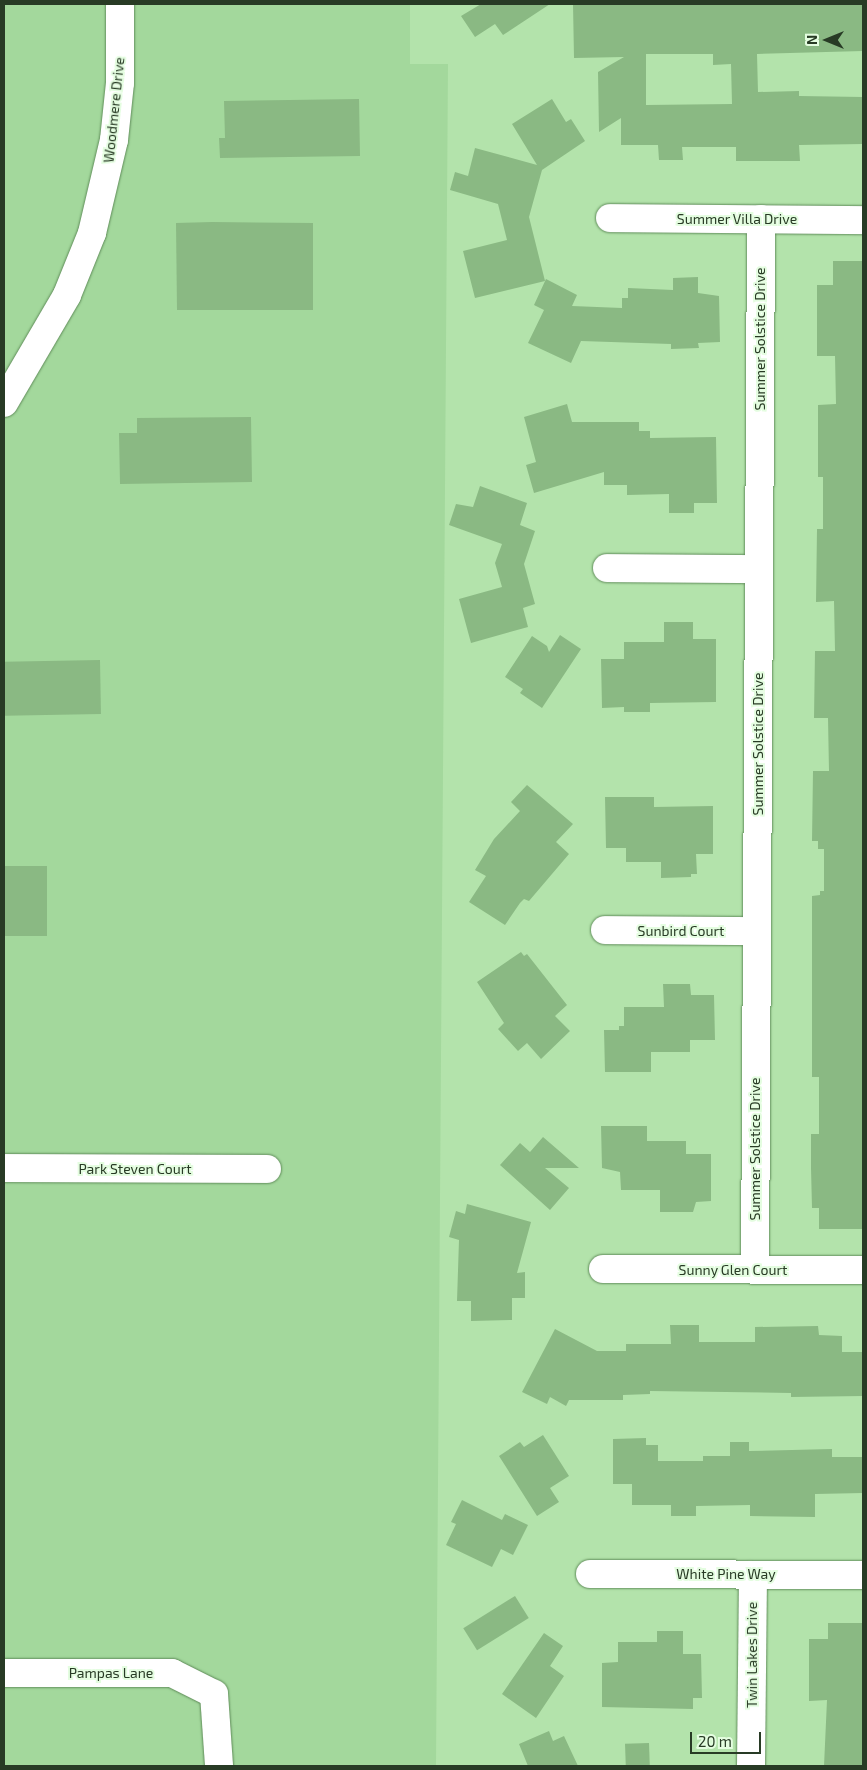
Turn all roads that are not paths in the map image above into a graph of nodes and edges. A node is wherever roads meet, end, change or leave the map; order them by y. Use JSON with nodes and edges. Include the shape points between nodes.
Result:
{"nodes":[{"id":1,"x":120,"y":4,"type":"edge"},
{"id":2,"x":610,"y":218,"type":"dead end"},
{"id":3,"x":761,"y":219,"type":"junction"},
{"id":4,"x":863,"y":220,"type":"edge"},
{"id":5,"x":4,"y":403,"type":"edge"},
{"id":6,"x":608,"y":568,"type":"dead end"},
{"id":7,"x":759,"y":569,"type":"junction"},
{"id":8,"x":605,"y":930,"type":"dead end"},
{"id":9,"x":757,"y":931,"type":"junction"},
{"id":10,"x":4,"y":1168,"type":"edge"},
{"id":11,"x":267,"y":1169,"type":"dead end"},
{"id":12,"x":603,"y":1269,"type":"dead end"},
{"id":13,"x":755,"y":1270,"type":"junction"},
{"id":14,"x":863,"y":1270,"type":"edge"},
{"id":15,"x":590,"y":1574,"type":"dead end"},
{"id":16,"x":753,"y":1574,"type":"junction"},
{"id":17,"x":863,"y":1575,"type":"edge"},
{"id":18,"x":4,"y":1673,"type":"edge"},
{"id":19,"x":219,"y":1766,"type":"edge"},
{"id":20,"x":752,"y":1766,"type":"edge"}],
"edges":[{"from":1,"to":5,"type":"street","name":"Woodmere Drive","via":[[120,83],[114,140],[94,224],[67,295]]},
{"from":2,"to":3,"type":"street","name":"Summer Villa Drive"},
{"from":3,"to":4,"type":"street","name":"Summer Villa Drive"},
{"from":3,"to":7,"type":"street","name":"Summer Solstice Drive"},
{"from":6,"to":7,"type":"street"},
{"from":7,"to":9,"type":"street","name":"Summer Solstice Drive"},
{"from":8,"to":9,"type":"street","name":"Sunbird Court"},
{"from":9,"to":13,"type":"street","name":"Summer Solstice Drive"},
{"from":10,"to":11,"type":"street","name":"Park Steven Court"},
{"from":12,"to":13,"type":"street","name":"Sunny Glen Court"},
{"from":13,"to":14,"type":"street","name":"Sunny Glen Court"},
{"from":15,"to":16,"type":"street","name":"White Pine Way"},
{"from":16,"to":17,"type":"street","name":"White Pine Way"},
{"from":16,"to":20,"type":"street","name":"Twin Lakes Drive"},
{"from":18,"to":19,"type":"street","name":"Pampas Lane","via":[[172,1673],[214,1694]]}]}
